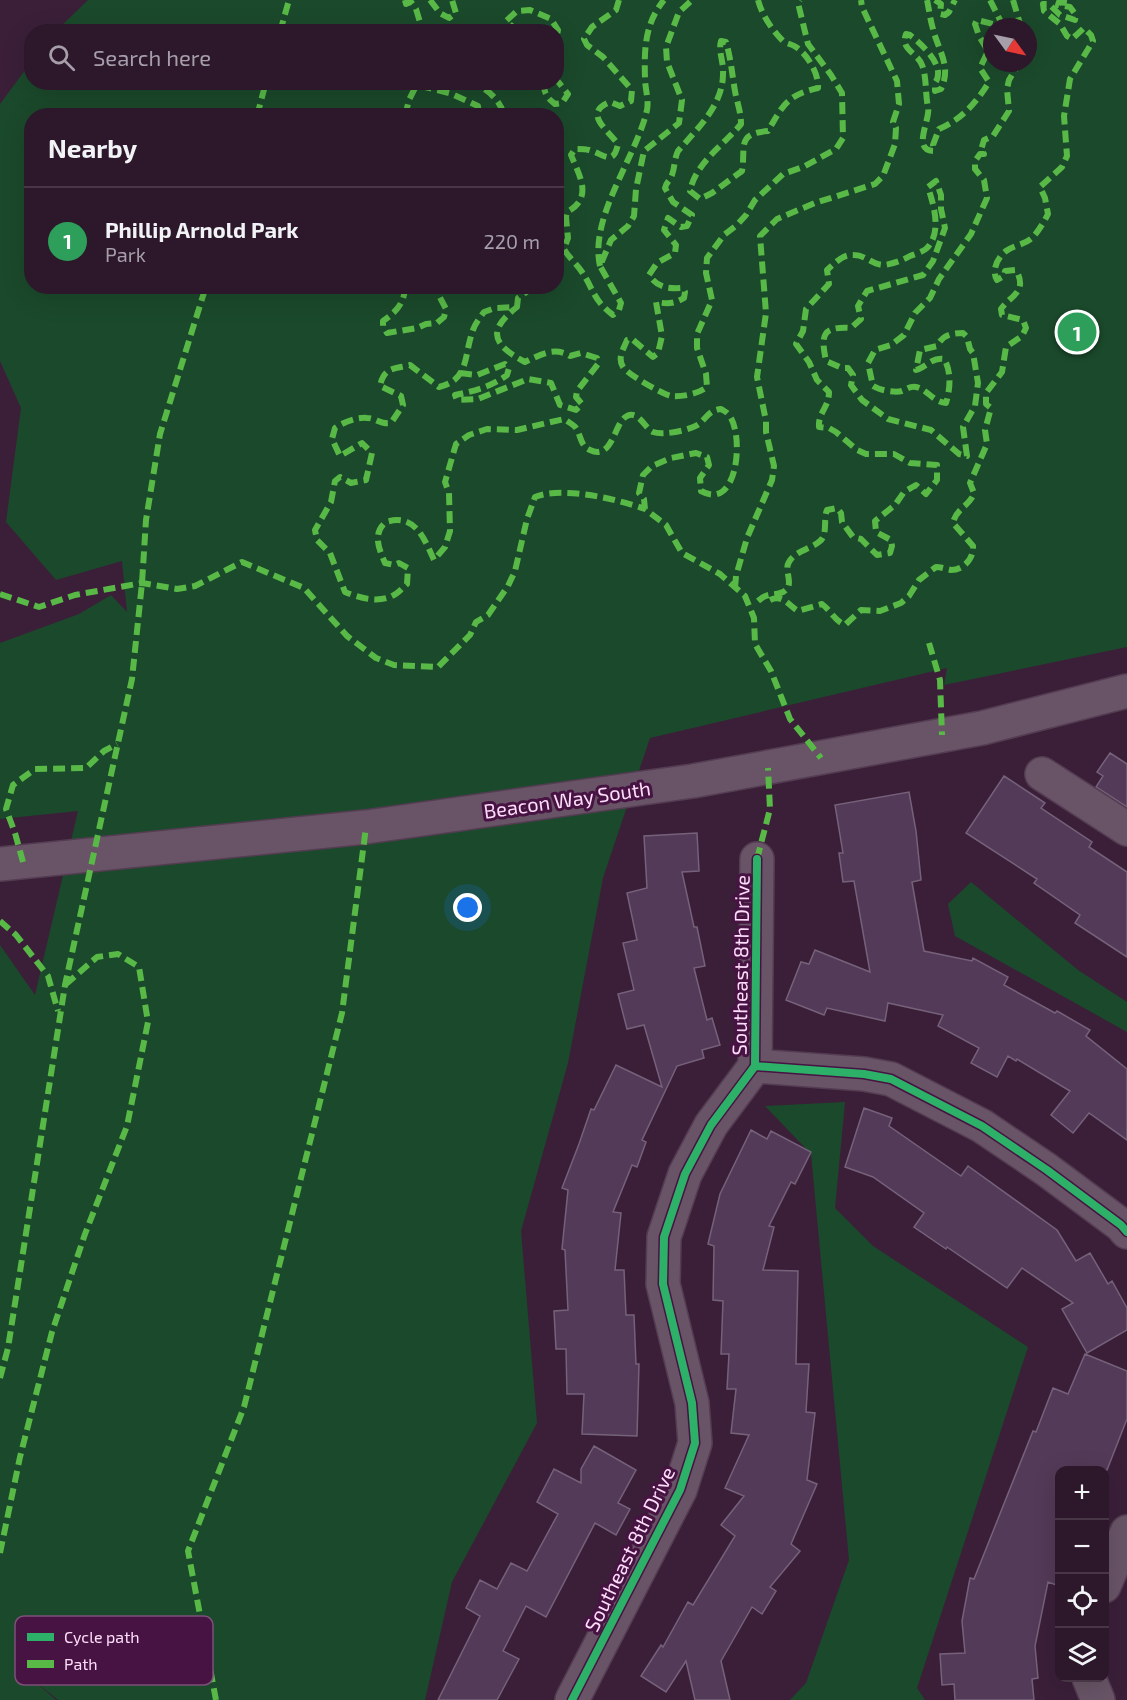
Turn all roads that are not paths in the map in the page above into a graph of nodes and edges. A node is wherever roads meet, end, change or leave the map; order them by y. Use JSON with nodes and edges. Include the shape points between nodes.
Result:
{"nodes":[{"id":1,"x":1127,"y":691,"type":"edge"},
{"id":2,"x":1042,"y":774,"type":"dead end"},
{"id":3,"x":1127,"y":829,"type":"edge"},
{"id":4,"x":758,"y":859,"type":"dead end"},
{"id":5,"x":0,"y":864,"type":"edge"},
{"id":6,"x":755,"y":1065,"type":"junction"},
{"id":7,"x":1127,"y":1232,"type":"edge"},
{"id":8,"x":1127,"y":1532,"type":"edge"},
{"id":9,"x":1109,"y":1574,"type":"edge"},
{"id":10,"x":1091,"y":1682,"type":"edge"},
{"id":11,"x":572,"y":1700,"type":"edge"},
{"id":12,"x":1098,"y":1700,"type":"edge"}],
"edges":[{"from":1,"to":5,"type":"street","name":"Beacon Way South","via":[[982,728],[693,782],[366,827]]},
{"from":2,"to":3,"type":"street"},
{"from":4,"to":6,"type":"street","name":"Southeast 8th Drive"},
{"from":6,"to":7,"type":"street","via":[[891,1079],[982,1126]]},
{"from":6,"to":11,"type":"street","name":"Southeast 8th Drive","via":[[711,1125],[685,1174],[664,1237],[663,1284],[692,1403],[695,1443],[680,1490]]},
{"from":8,"to":9,"type":"street"},
{"from":10,"to":12,"type":"street"}]}
